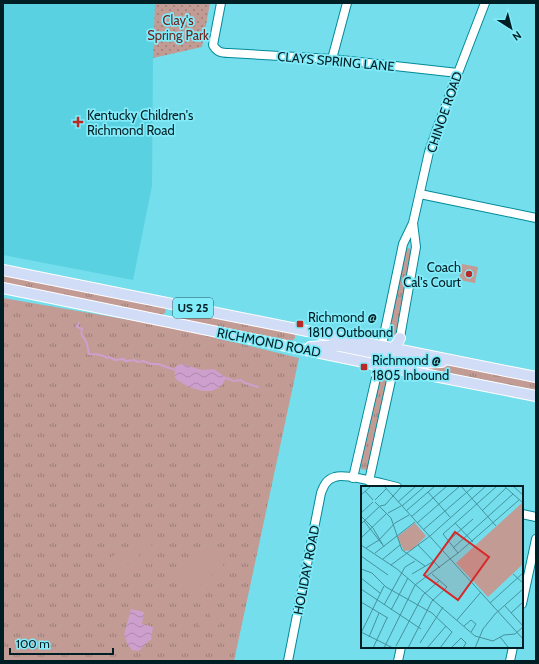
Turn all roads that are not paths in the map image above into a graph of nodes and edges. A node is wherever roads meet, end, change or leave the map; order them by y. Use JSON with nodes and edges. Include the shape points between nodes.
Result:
{"nodes":[{"id":1,"x":221,"y":3,"type":"edge"},
{"id":2,"x":346,"y":3,"type":"edge"},
{"id":3,"x":485,"y":3,"type":"edge"},
{"id":4,"x":332,"y":59,"type":"junction"},
{"id":5,"x":458,"y":73,"type":"junction"},
{"id":6,"x":420,"y":194,"type":"junction"},
{"id":7,"x":536,"y":218,"type":"edge"},
{"id":8,"x":413,"y":223,"type":"junction"},
{"id":9,"x":3,"y":270,"type":"edge"},
{"id":10,"x":3,"y":288,"type":"edge"},
{"id":11,"x":400,"y":338,"type":"joint"},
{"id":12,"x":298,"y":348,"type":"junction"},
{"id":13,"x":381,"y":349,"type":"junction"},
{"id":14,"x":395,"y":356,"type":"junction"},
{"id":15,"x":379,"y":368,"type":"junction"},
{"id":16,"x":536,"y":377,"type":"edge"},
{"id":17,"x":536,"y":396,"type":"edge"},
{"id":18,"x":353,"y":478,"type":"junction"},
{"id":19,"x":369,"y":481,"type":"junction"},
{"id":20,"x":392,"y":486,"type":"edge"},
{"id":21,"x":523,"y":514,"type":"edge"},
{"id":22,"x":536,"y":517,"type":"edge"},
{"id":23,"x":536,"y":539,"type":"edge"},
{"id":24,"x":523,"y":599,"type":"edge"},
{"id":25,"x":401,"y":648,"type":"edge"},
{"id":26,"x":513,"y":648,"type":"edge"},
{"id":27,"x":288,"y":661,"type":"edge"},
{"id":28,"x":398,"y":661,"type":"edge"},
{"id":29,"x":510,"y":661,"type":"edge"}],
"edges":[{"from":1,"to":4,"type":"street","name":"CLAYS SPRING LANE","via":[[213,45],[219,52]]},
{"from":2,"to":4,"type":"street"},
{"from":3,"to":5,"type":"street","name":"CHINOE ROAD"},
{"from":4,"to":5,"type":"street","name":"CLAYS SPRING LANE"},
{"from":5,"to":6,"type":"street","name":"CHINOE ROAD","via":[[429,152]]},
{"from":6,"to":7,"type":"street"},
{"from":6,"to":8,"type":"street","name":"CHINOE ROAD"},
{"from":8,"to":11,"type":"street","name":"CHINOE ROAD","via":[[416,247]]},
{"from":8,"to":13,"type":"street","name":"CHINOE ROAD","via":[[403,244]]},
{"from":9,"to":13,"type":"main road","name":"RICHMOND ROAD","number":"US 25"},
{"from":10,"to":12,"type":"main road","name":"RICHMOND ROAD","number":"US 25"},
{"from":11,"to":14,"type":"main road"},
{"from":12,"to":13,"type":"main road","via":[[329,345],[374,352]]},
{"from":12,"to":15,"type":"main road","name":"RICHMOND ROAD","number":"US 25"},
{"from":13,"to":14,"type":"main road","via":[[390,351]]},
{"from":13,"to":15,"type":"street","name":"CHINOE ROAD"},
{"from":14,"to":15,"type":"main road"},
{"from":14,"to":16,"type":"main road","via":[[417,362],[460,361]]},
{"from":14,"to":17,"type":"main road"},
{"from":14,"to":19,"type":"street"},
{"from":15,"to":18,"type":"street"},
{"from":18,"to":19,"type":"street"},
{"from":18,"to":27,"type":"street","name":"HOLIDAY ROAD","via":[[333,477],[323,486]]},
{"from":19,"to":20,"type":"street"},
{"from":21,"to":22,"type":"street"},
{"from":23,"to":24,"type":"street"},
{"from":25,"to":28,"type":"street"},
{"from":26,"to":29,"type":"street"}]}
